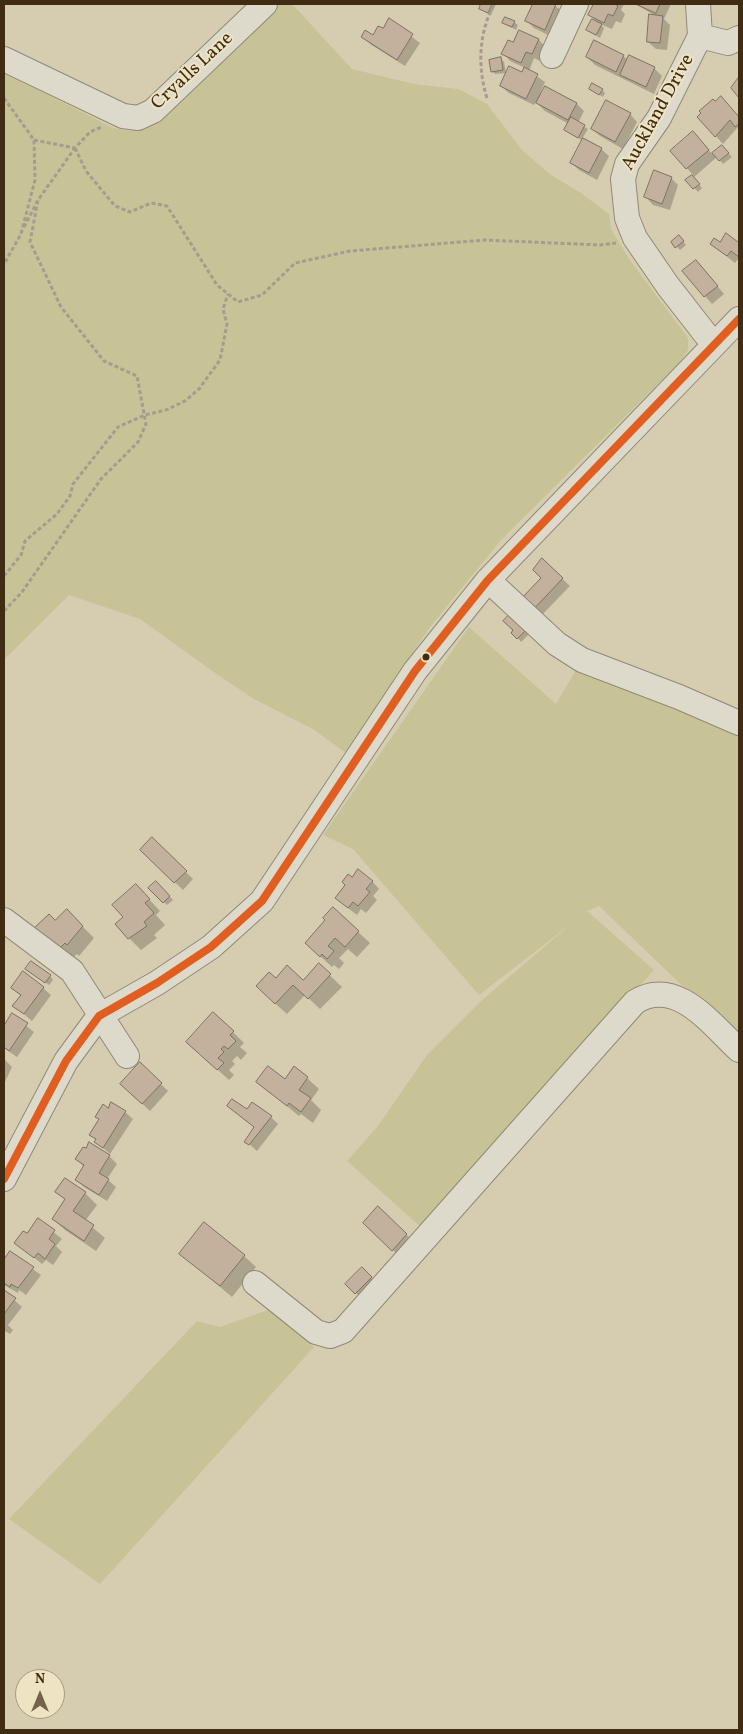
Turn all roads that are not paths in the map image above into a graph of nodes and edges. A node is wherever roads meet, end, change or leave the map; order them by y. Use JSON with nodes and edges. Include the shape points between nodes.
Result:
{"nodes":[{"id":1,"x":265,"y":4,"type":"edge"},
{"id":2,"x":576,"y":4,"type":"edge"},
{"id":3,"x":698,"y":4,"type":"edge"},
{"id":4,"x":700,"y":36,"type":"junction"},
{"id":5,"x":739,"y":38,"type":"edge"},
{"id":6,"x":552,"y":56,"type":"dead end"},
{"id":7,"x":4,"y":59,"type":"edge"},
{"id":8,"x":739,"y":319,"type":"edge"},
{"id":9,"x":714,"y":345,"type":"junction"},
{"id":10,"x":488,"y":580,"type":"junction"},
{"id":11,"x":739,"y":723,"type":"edge"},
{"id":12,"x":4,"y":920,"type":"edge"},
{"id":13,"x":99,"y":1016,"type":"junction"},
{"id":14,"x":739,"y":1050,"type":"edge"},
{"id":15,"x":127,"y":1056,"type":"dead end"},
{"id":16,"x":4,"y":1179,"type":"edge"},
{"id":17,"x":255,"y":1283,"type":"dead end"}],
"edges":[{"from":1,"to":7,"type":"street","name":"Cryalls Lane","via":[[153,111],[138,118],[123,116]]},
{"from":2,"to":6,"type":"street"},
{"from":3,"to":4,"type":"street","name":"Auckland Drive"},
{"from":4,"to":5,"type":"street","via":[[728,43]]},
{"from":4,"to":9,"type":"street","name":"Auckland Drive","via":[[659,118],[627,164],[622,179],[627,218],[635,238]]},
{"from":8,"to":9,"type":"street"},
{"from":9,"to":10,"type":"street"},
{"from":10,"to":11,"type":"street","via":[[557,644],[582,660],[680,696]]},
{"from":10,"to":13,"type":"street","via":[[415,671],[262,901],[211,947]]},
{"from":12,"to":13,"type":"street","via":[[72,971]]},
{"from":13,"to":15,"type":"street"},
{"from":13,"to":16,"type":"street","via":[[66,1061]]},
{"from":14,"to":17,"type":"street","via":[[678,997],[657,993],[646,995],[635,1002],[343,1331],[330,1336],[316,1332]]}]}
